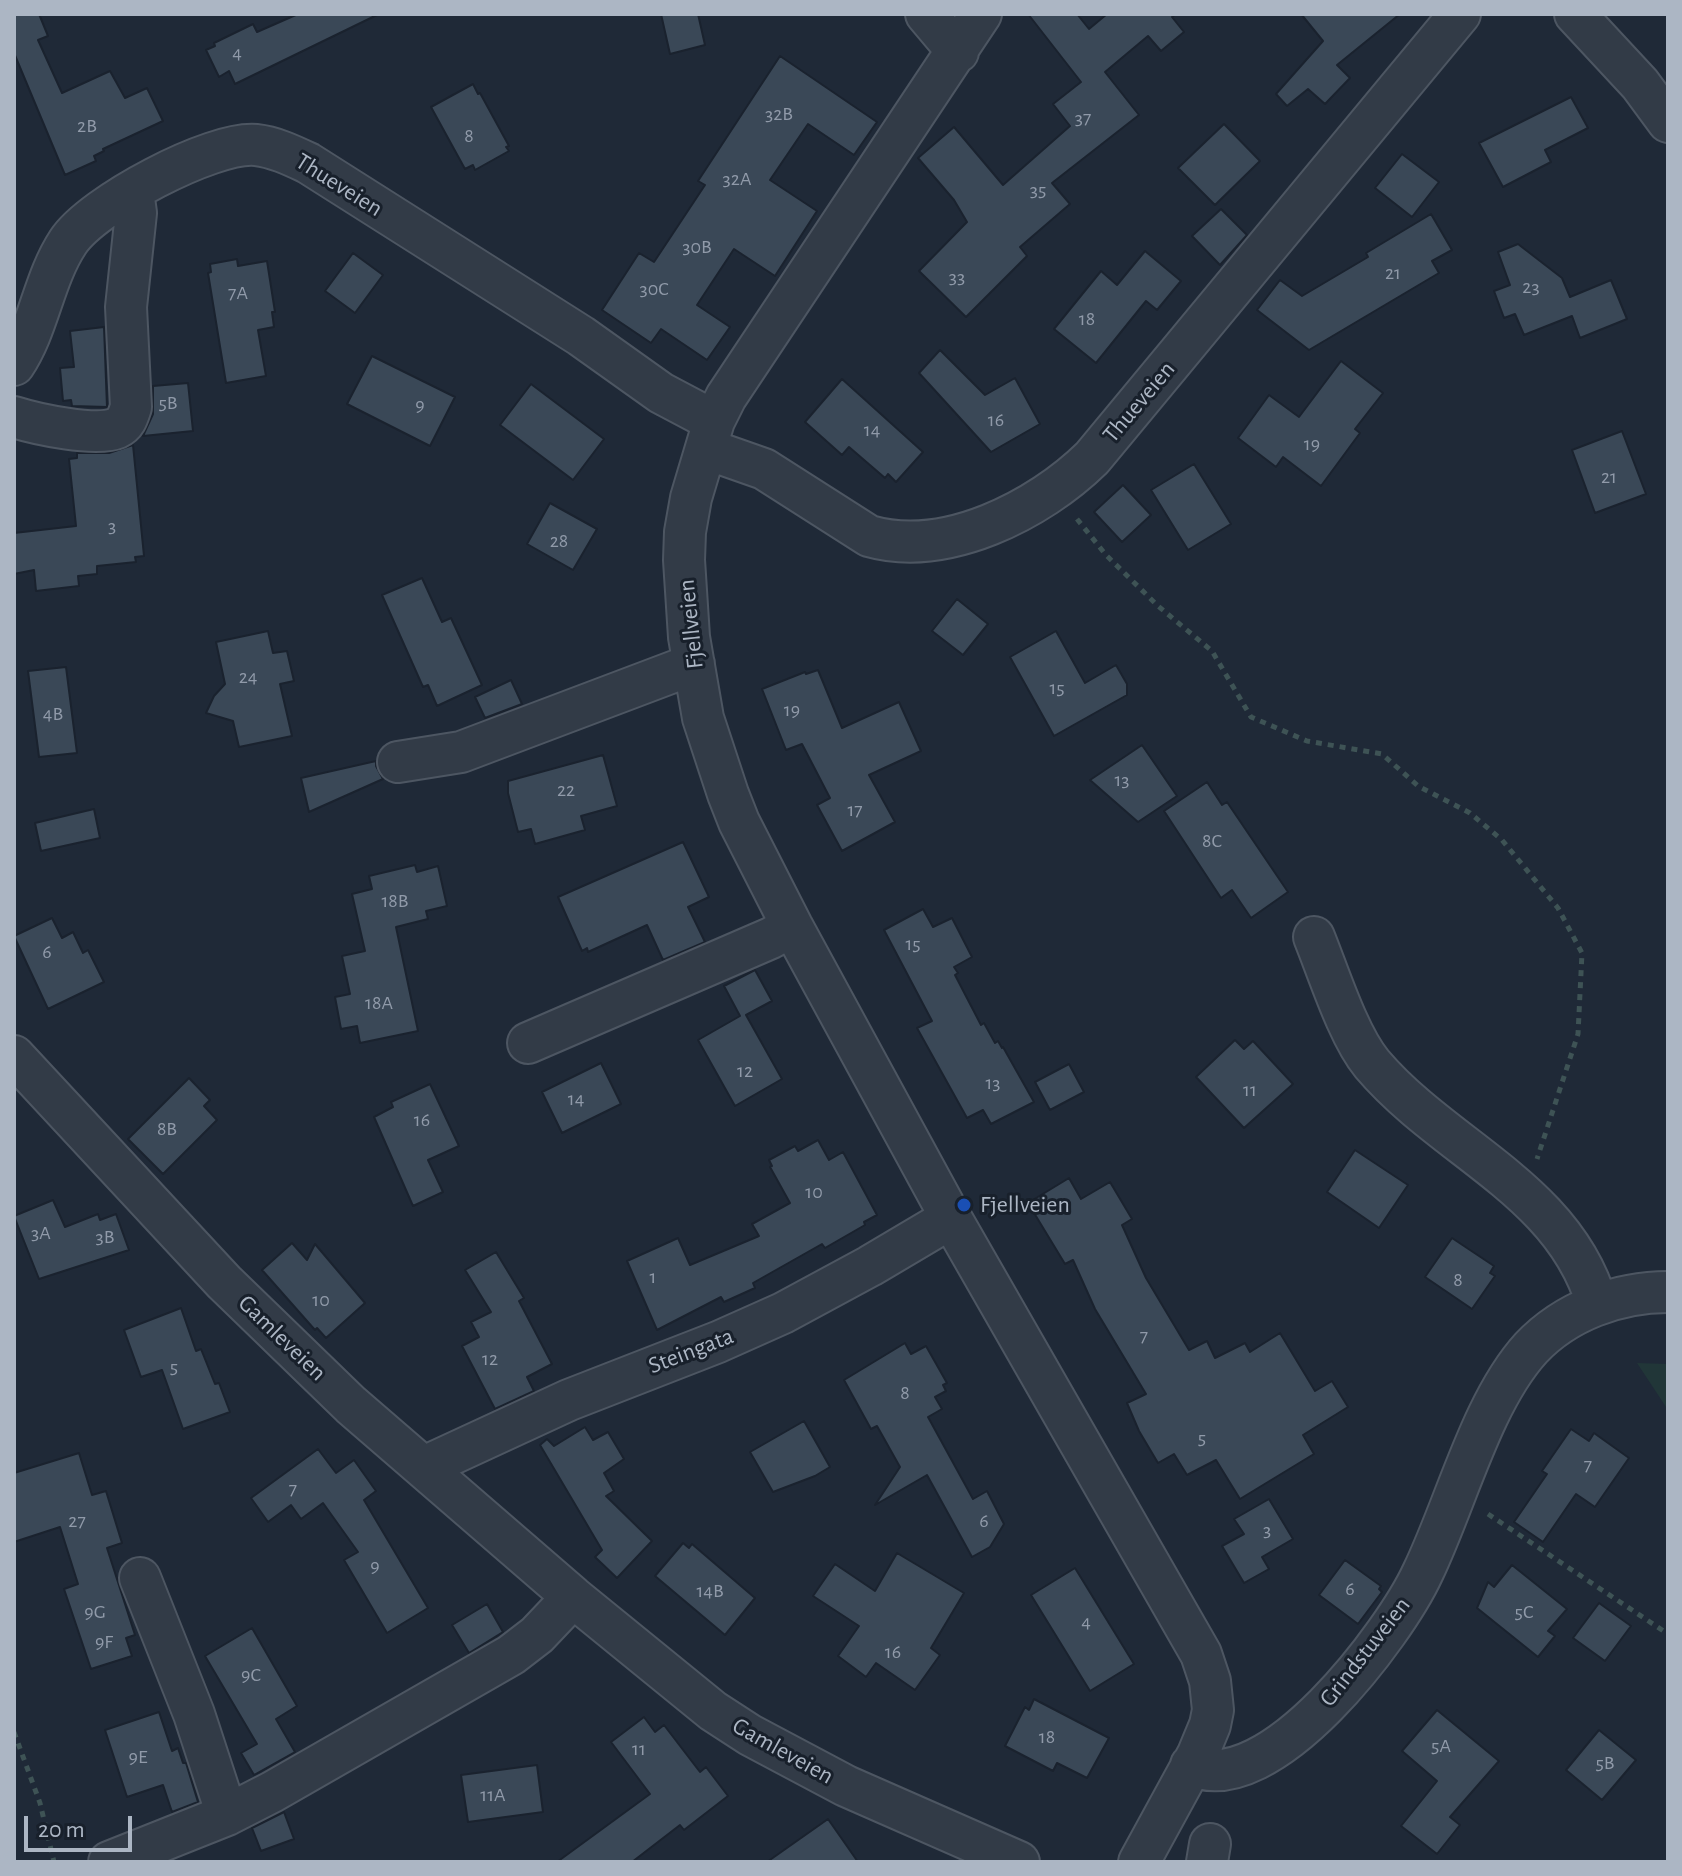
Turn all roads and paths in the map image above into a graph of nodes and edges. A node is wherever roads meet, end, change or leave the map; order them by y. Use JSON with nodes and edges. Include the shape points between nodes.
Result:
{"nodes":[{"id":1,"x":926,"y":14,"type":"edge"},
{"id":2,"x":981,"y":14,"type":"edge"},
{"id":3,"x":1460,"y":14,"type":"edge"},
{"id":4,"x":1575,"y":14,"type":"edge"},
{"id":5,"x":958,"y":52,"type":"junction"},
{"id":6,"x":1668,"y":122,"type":"edge"},
{"id":7,"x":133,"y":191,"type":"junction"},
{"id":8,"x":14,"y":365,"type":"edge"},
{"id":9,"x":14,"y":417,"type":"edge"},
{"id":10,"x":711,"y":435,"type":"junction"},
{"id":11,"x":1050,"y":493,"type":"junction"},
{"id":12,"x":694,"y":664,"type":"junction"},
{"id":13,"x":398,"y":762,"type":"dead end"},
{"id":14,"x":792,"y":926,"type":"junction"},
{"id":15,"x":1314,"y":937,"type":"dead end"},
{"id":16,"x":528,"y":1043,"type":"dead end"},
{"id":17,"x":14,"y":1056,"type":"edge"},
{"id":18,"x":1534,"y":1203,"type":"junction"},
{"id":19,"x":951,"y":1218,"type":"junction"},
{"id":20,"x":1668,"y":1292,"type":"edge"},
{"id":21,"x":1597,"y":1304,"type":"junction"},
{"id":22,"x":424,"y":1467,"type":"junction"},
{"id":23,"x":1458,"y":1493,"type":"junction"},
{"id":24,"x":140,"y":1578,"type":"dead end"},
{"id":25,"x":573,"y":1597,"type":"junction"},
{"id":26,"x":1668,"y":1634,"type":"edge"},
{"id":27,"x":14,"y":1732,"type":"edge"},
{"id":28,"x":1191,"y":1765,"type":"junction"},
{"id":29,"x":227,"y":1815,"type":"junction"},
{"id":30,"x":54,"y":1862,"type":"edge"},
{"id":31,"x":109,"y":1862,"type":"edge"},
{"id":32,"x":1019,"y":1862,"type":"edge"},
{"id":33,"x":1139,"y":1862,"type":"edge"}],
"edges":[{"from":1,"to":5,"type":"street"},
{"from":2,"to":5,"type":"street","name":"Fjellveien"},
{"from":3,"to":11,"type":"street","name":"Thueveien","via":[[1092,458]]},
{"from":4,"to":6,"type":"street"},
{"from":5,"to":10,"type":"street","name":"Fjellveien","via":[[726,397]]},
{"from":7,"to":8,"type":"street","name":"Thueveien","via":[[89,218],[69,240]]},
{"from":7,"to":9,"type":"street","via":[[136,213],[126,307],[131,407],[126,422],[102,430],[41,426]]},
{"from":7,"to":10,"type":"street","name":"Thueveien","via":[[228,148],[254,145],[286,152],[581,336]]},
{"from":10,"to":11,"type":"street","name":"Thueveien","via":[[869,536],[884,540],[926,541],[965,532],[1021,512]]},
{"from":10,"to":12,"type":"street","name":"Fjellveien","via":[[685,532]]},
{"from":11,"to":18,"type":"path","via":[[1127,576],[1212,651],[1251,717],[1307,741],[1382,754],[1418,786],[1470,813],[1502,840],[1558,908],[1582,953],[1578,1034],[1535,1164]]},
{"from":12,"to":13,"type":"street","via":[[461,752]]},
{"from":12,"to":14,"type":"street","name":"Fjellveien","via":[[703,718],[728,794]]},
{"from":14,"to":16,"type":"street"},
{"from":14,"to":19,"type":"street","name":"Fjellveien"},
{"from":15,"to":18,"type":"street","via":[[1371,1062],[1413,1104]]},
{"from":17,"to":22,"type":"street","name":"Gamleveien","via":[[224,1282],[351,1405]]},
{"from":18,"to":21,"type":"street","via":[[1581,1261]]},
{"from":19,"to":22,"type":"street","name":"Steingata","via":[[783,1313],[569,1400]]},
{"from":19,"to":28,"type":"street","name":"Fjellveien","via":[[1201,1654],[1213,1710]]},
{"from":20,"to":21,"type":"street","name":"Grindstuveien"},
{"from":21,"to":23,"type":"street","name":"Grindstuveien","via":[[1563,1321],[1531,1348],[1498,1399]]},
{"from":22,"to":25,"type":"street","name":"Gamleveien"},
{"from":23,"to":26,"type":"path"},
{"from":23,"to":28,"type":"street","name":"Grindstuveien","via":[[1423,1574],[1398,1616],[1334,1696],[1263,1757],[1221,1770]]},
{"from":24,"to":29,"type":"street"},
{"from":25,"to":29,"type":"street","via":[[511,1655]]},
{"from":25,"to":32,"type":"street","name":"Gamleveien","via":[[750,1735],[846,1786]]},
{"from":27,"to":30,"type":"path"},
{"from":28,"to":33,"type":"street"},
{"from":29,"to":31,"type":"street"}]}
